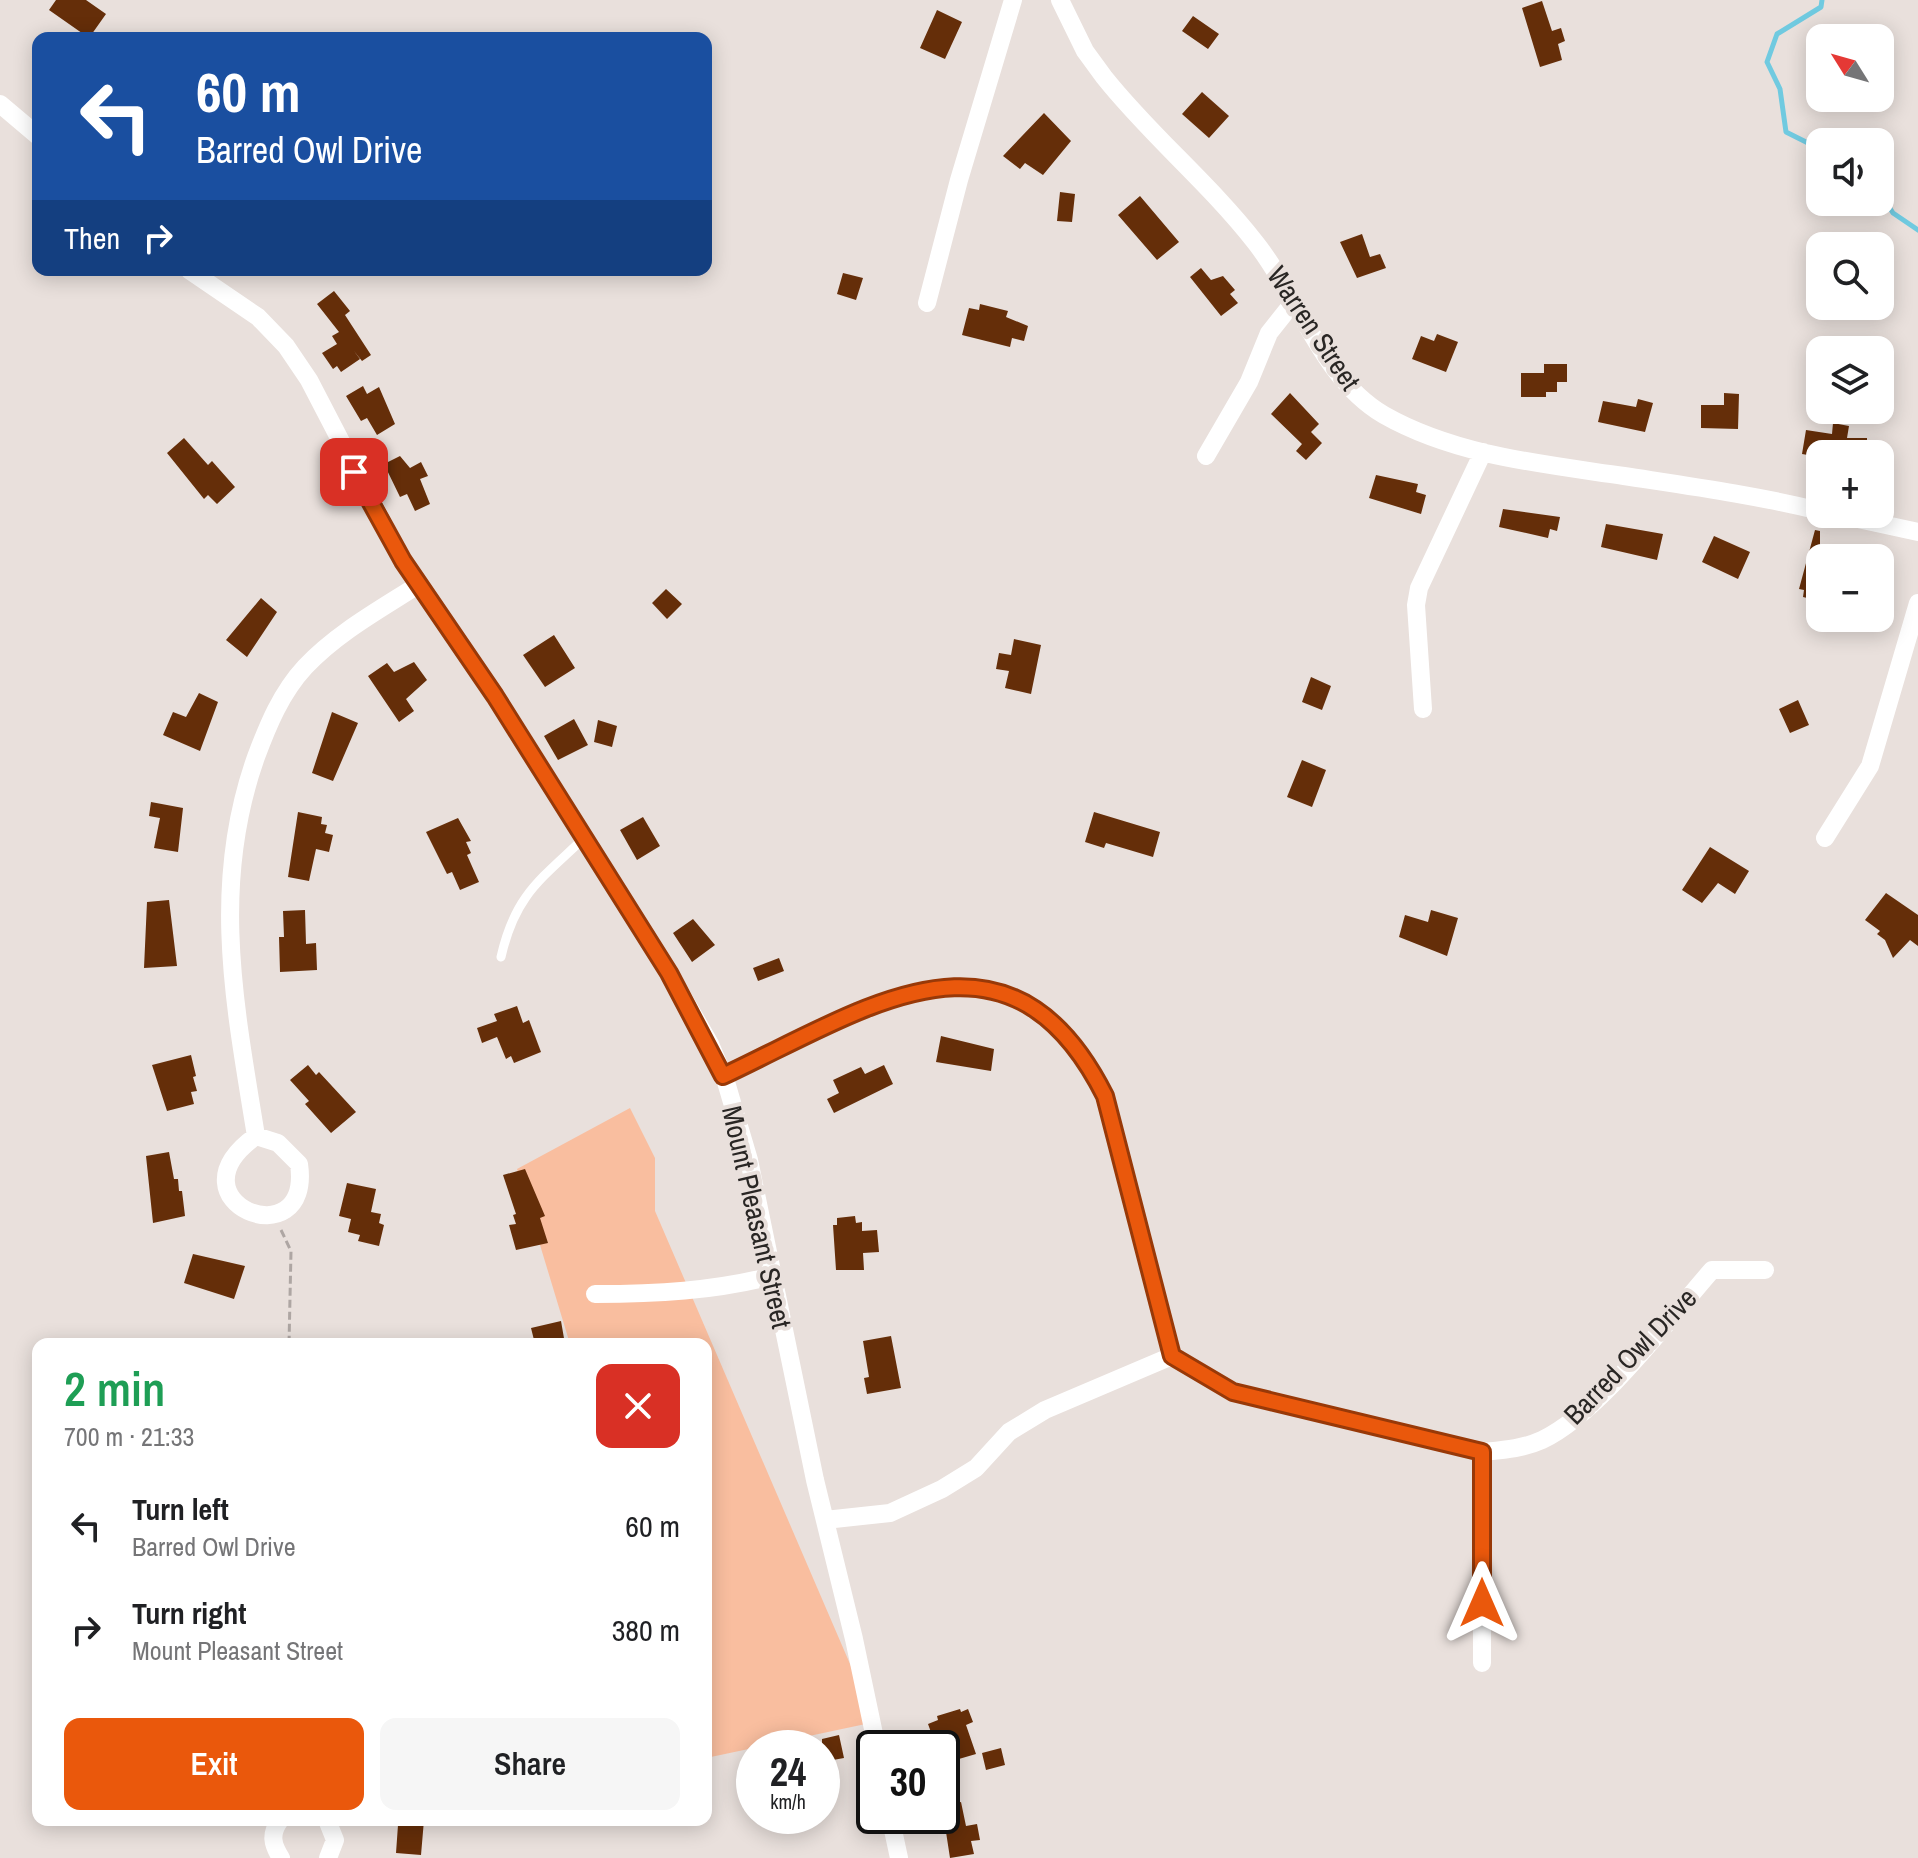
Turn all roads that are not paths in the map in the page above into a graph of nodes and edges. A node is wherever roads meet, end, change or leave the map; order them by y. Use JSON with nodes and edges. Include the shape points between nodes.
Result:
{"nodes":[{"id":1,"x":1013,"y":0,"type":"edge"},
{"id":2,"x":1060,"y":0,"type":"edge"},
{"id":3,"x":0,"y":104,"type":"edge"},
{"id":4,"x":32,"y":131,"type":"edge"},
{"id":5,"x":198,"y":276,"type":"edge"},
{"id":6,"x":927,"y":303,"type":"dead end"},
{"id":7,"x":1292,"y":304,"type":"junction"},
{"id":8,"x":1483,"y":452,"type":"junction"},
{"id":9,"x":1206,"y":456,"type":"dead end"},
{"id":10,"x":1806,"y":508,"type":"edge"},
{"id":11,"x":1894,"y":527,"type":"edge"},
{"id":12,"x":1918,"y":532,"type":"edge"},
{"id":13,"x":418,"y":585,"type":"junction"},
{"id":14,"x":1918,"y":603,"type":"edge"},
{"id":15,"x":1423,"y":709,"type":"dead end"},
{"id":16,"x":584,"y":838,"type":"junction"},
{"id":17,"x":1825,"y":838,"type":"dead end"},
{"id":18,"x":501,"y":957,"type":"dead end"},
{"id":19,"x":723,"y":1076,"type":"junction"},
{"id":20,"x":256,"y":1136,"type":"junction"},
{"id":21,"x":1765,"y":1270,"type":"dead end"},
{"id":22,"x":772,"y":1276,"type":"junction"},
{"id":23,"x":595,"y":1294,"type":"dead end"},
{"id":24,"x":1172,"y":1356,"type":"junction"},
{"id":25,"x":1482,"y":1452,"type":"junction"},
{"id":26,"x":825,"y":1520,"type":"junction"},
{"id":27,"x":1482,"y":1663,"type":"dead end"},
{"id":28,"x":873,"y":1730,"type":"edge"},
{"id":29,"x":276,"y":1826,"type":"edge"},
{"id":30,"x":329,"y":1826,"type":"edge"},
{"id":31,"x":894,"y":1834,"type":"edge"},
{"id":32,"x":281,"y":1858,"type":"edge"},
{"id":33,"x":328,"y":1858,"type":"edge"},
{"id":34,"x":899,"y":1858,"type":"edge"}],
"edges":[{"from":1,"to":6,"type":"street"},
{"from":2,"to":7,"type":"street","name":"Warren Street","via":[[1104,77],[1257,244]]},
{"from":3,"to":4,"type":"street"},
{"from":5,"to":13,"type":"street","name":"Mount Pleasant Street","via":[[258,317],[286,346]]},
{"from":7,"to":8,"type":"street","name":"Warren Street","via":[[1361,397],[1385,415]]},
{"from":7,"to":9,"type":"street","via":[[1269,333],[1249,382]]},
{"from":8,"to":10,"type":"street","name":"Warren Street"},
{"from":8,"to":15,"type":"street","via":[[1419,588]]},
{"from":11,"to":12,"type":"street"},
{"from":13,"to":16,"type":"street","name":"Mount Pleasant Street"},
{"from":13,"to":20,"type":"street","via":[[335,639],[305,668],[283,695],[248,779],[236,832],[227,921]]},
{"from":14,"to":17,"type":"street","via":[[1870,766]]},
{"from":16,"to":18,"type":"lane","via":[[519,903]]},
{"from":16,"to":19,"type":"street","name":"Mount Pleasant Street","via":[[691,1008]]},
{"from":19,"to":22,"type":"street","name":"Mount Pleasant Street","via":[[749,1160]]},
{"from":19,"to":24,"type":"street","via":[[898,994],[963,987],[1025,1003],[1057,1024],[1085,1057],[1105,1096]]},
{"from":20,"to":20,"type":"street","via":[[278,1143],[299,1164],[299,1195],[275,1216],[256,1216],[240,1208],[229,1196],[225,1180],[239,1149]]},
{"from":21,"to":25,"type":"street","name":"Barred Owl Drive","via":[[1712,1270],[1584,1413],[1530,1445]]},
{"from":22,"to":23,"type":"street","via":[[669,1294]]},
{"from":22,"to":26,"type":"street","name":"Mount Pleasant Street"},
{"from":24,"to":25,"type":"street","name":"Barred Owl Drive","via":[[1233,1392]]},
{"from":24,"to":26,"type":"street","via":[[1045,1410],[1009,1432],[976,1468],[942,1489],[890,1513]]},
{"from":25,"to":27,"type":"street"},
{"from":26,"to":28,"type":"street","name":"Mount Pleasant Street"},
{"from":29,"to":32,"type":"street","via":[[273,1846]]},
{"from":30,"to":33,"type":"street","via":[[335,1840]]},
{"from":31,"to":34,"type":"street"}]}
